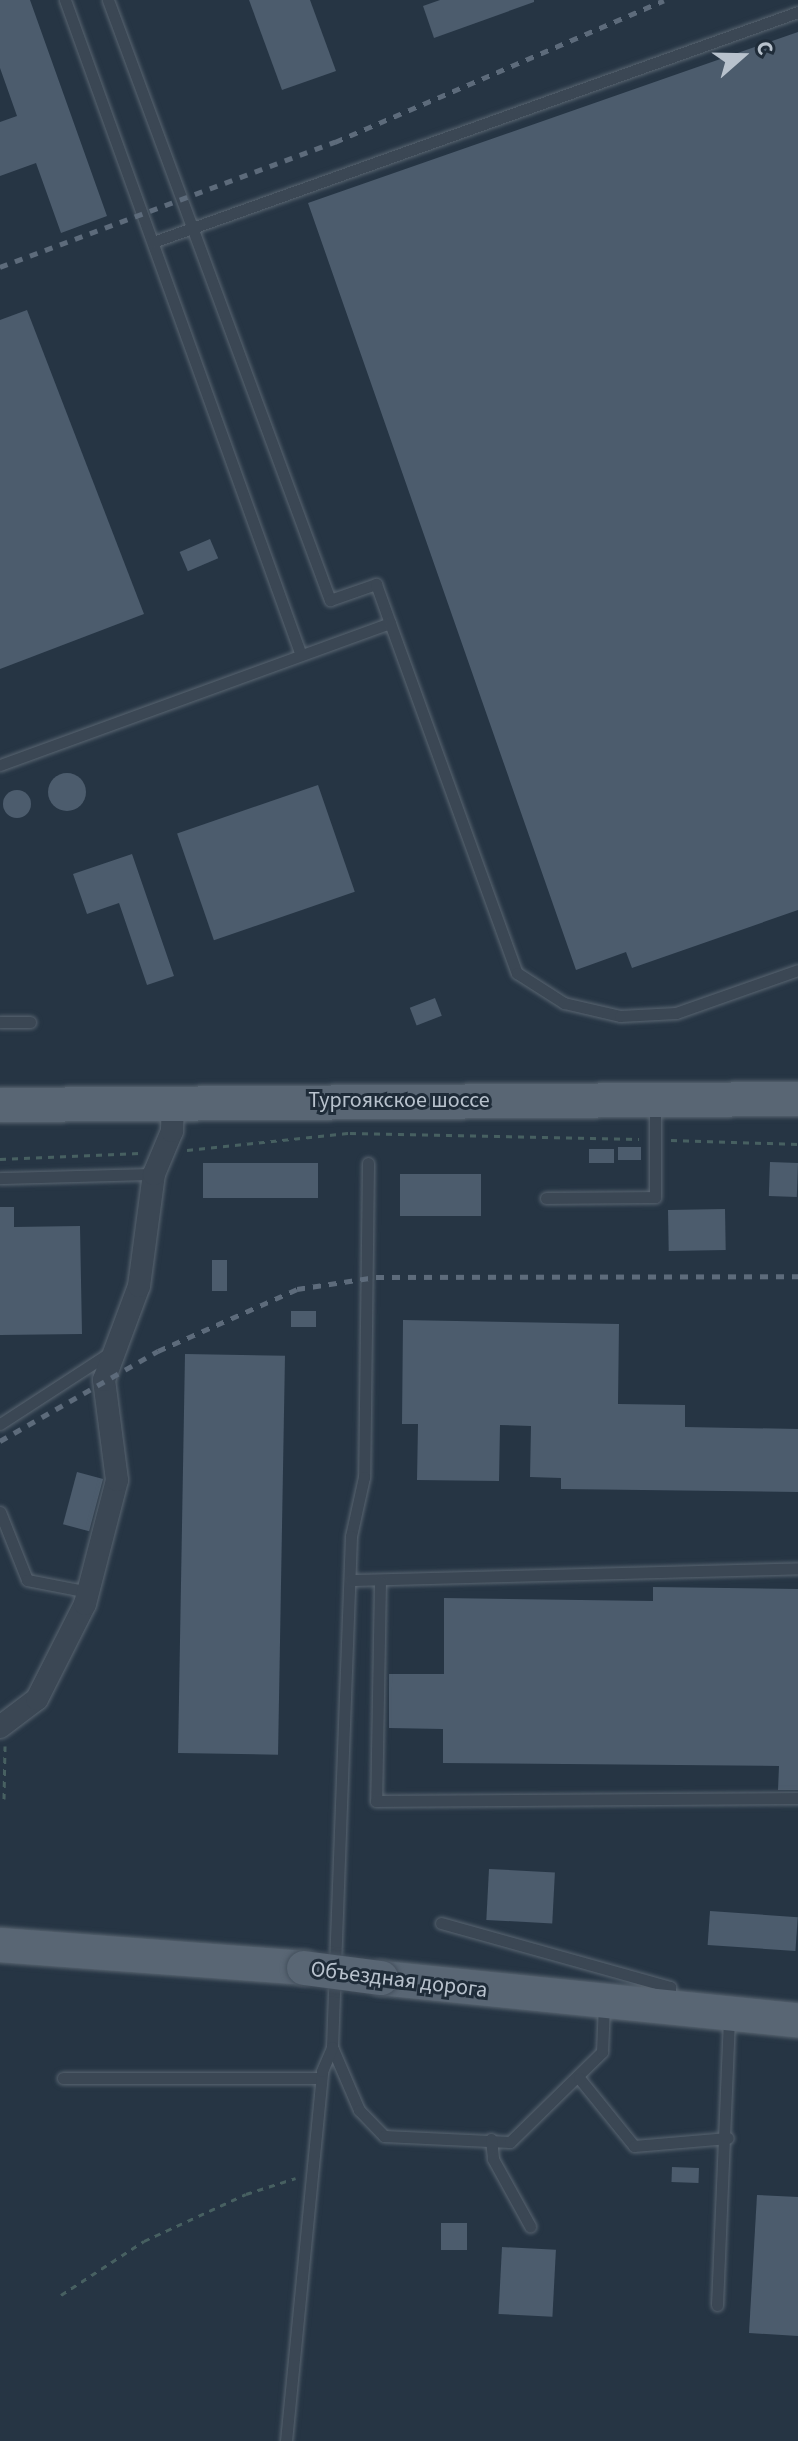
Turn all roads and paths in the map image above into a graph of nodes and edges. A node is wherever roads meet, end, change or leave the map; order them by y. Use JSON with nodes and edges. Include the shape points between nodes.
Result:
{"nodes":[{"id":1,"x":65,"y":0,"type":"edge"},
{"id":2,"x":108,"y":0,"type":"edge"},
{"id":3,"x":798,"y":12,"type":"edge"},
{"id":4,"x":194,"y":227,"type":"junction"},
{"id":5,"x":153,"y":242,"type":"junction"},
{"id":6,"x":390,"y":623,"type":"junction"},
{"id":7,"x":301,"y":655,"type":"junction"},
{"id":8,"x":0,"y":765,"type":"edge"},
{"id":9,"x":798,"y":970,"type":"edge"},
{"id":10,"x":0,"y":1022,"type":"edge"},
{"id":11,"x":30,"y":1022,"type":"dead end"},
{"id":12,"x":798,"y":1099,"type":"edge"},
{"id":13,"x":655,"y":1100,"type":"junction"},
{"id":14,"x":173,"y":1103,"type":"junction"},
{"id":15,"x":0,"y":1105,"type":"edge"},
{"id":16,"x":655,"y":1139,"type":"junction"},
{"id":17,"x":798,"y":1144,"type":"edge"},
{"id":18,"x":164,"y":1152,"type":"junction"},
{"id":19,"x":0,"y":1159,"type":"edge"},
{"id":20,"x":368,"y":1163,"type":"dead end"},
{"id":21,"x":154,"y":1174,"type":"junction"},
{"id":22,"x":0,"y":1178,"type":"edge"},
{"id":23,"x":546,"y":1198,"type":"dead end"},
{"id":24,"x":115,"y":1349,"type":"junction"},
{"id":25,"x":0,"y":1424,"type":"edge"},
{"id":26,"x":0,"y":1512,"type":"edge"},
{"id":27,"x":798,"y":1568,"type":"edge"},
{"id":28,"x":350,"y":1580,"type":"junction"},
{"id":29,"x":380,"y":1581,"type":"junction"},
{"id":30,"x":89,"y":1592,"type":"junction"},
{"id":31,"x":2,"y":1726,"type":"edge"},
{"id":32,"x":798,"y":1798,"type":"edge"},
{"id":33,"x":4,"y":1799,"type":"dead end"},
{"id":34,"x":441,"y":1923,"type":"dead end"},
{"id":35,"x":0,"y":1945,"type":"edge"},
{"id":36,"x":604,"y":2005,"type":"junction"},
{"id":37,"x":669,"y":2011,"type":"junction"},
{"id":38,"x":729,"y":2017,"type":"junction"},
{"id":39,"x":798,"y":2020,"type":"edge"},
{"id":40,"x":332,"y":2047,"type":"junction"},
{"id":41,"x":63,"y":2078,"type":"dead end"},
{"id":42,"x":321,"y":2078,"type":"junction"},
{"id":43,"x":579,"y":2078,"type":"junction"},
{"id":44,"x":728,"y":2138,"type":"junction"},
{"id":45,"x":491,"y":2139,"type":"junction"},
{"id":46,"x":311,"y":2174,"type":"junction"},
{"id":47,"x":530,"y":2226,"type":"dead end"},
{"id":48,"x":61,"y":2295,"type":"dead end"},
{"id":49,"x":717,"y":2305,"type":"dead end"},
{"id":50,"x":286,"y":2441,"type":"edge"}],
"edges":[{"from":1,"to":5,"type":"lane"},
{"from":2,"to":4,"type":"lane"},
{"from":3,"to":4,"type":"lane"},
{"from":4,"to":5,"type":"lane"},
{"from":4,"to":6,"type":"lane","via":[[330,600],[376,584]]},
{"from":5,"to":7,"type":"lane"},
{"from":6,"to":7,"type":"lane"},
{"from":6,"to":9,"type":"lane","via":[[517,973],[564,1003],[620,1016],[676,1013]]},
{"from":7,"to":8,"type":"lane"},
{"from":10,"to":11,"type":"lane"},
{"from":12,"to":13,"type":"main road","name":"Тургоякское шоссе"},
{"from":13,"to":14,"type":"main road","name":"Тургоякское шоссе"},
{"from":13,"to":16,"type":"lane"},
{"from":14,"to":15,"type":"main road","name":"Тургоякское шоссе"},
{"from":14,"to":18,"type":"street"},
{"from":16,"to":17,"type":"path"},
{"from":16,"to":18,"type":"path","via":[[350,1133]]},
{"from":16,"to":23,"type":"lane","via":[[655,1197]]},
{"from":18,"to":19,"type":"path"},
{"from":18,"to":21,"type":"street"},
{"from":20,"to":28,"type":"lane","via":[[364,1477]]},
{"from":21,"to":22,"type":"lane"},
{"from":21,"to":24,"type":"street","via":[[139,1286]]},
{"from":24,"to":25,"type":"lane"},
{"from":24,"to":30,"type":"street","via":[[104,1380],[117,1480]]},
{"from":26,"to":30,"type":"lane","via":[[27,1580]]},
{"from":27,"to":29,"type":"lane"},
{"from":28,"to":29,"type":"lane"},
{"from":28,"to":40,"type":"lane"},
{"from":29,"to":32,"type":"lane","via":[[376,1801]]},
{"from":30,"to":31,"type":"street","via":[[37,1699]]},
{"from":31,"to":33,"type":"path"},
{"from":34,"to":37,"type":"lane","via":[[670,1987]]},
{"from":35,"to":36,"type":"main road","name":"Объездная дорога","bridge":true,"via":[[304,1968]]},
{"from":36,"to":37,"type":"main road","name":"Объездная дорога"},
{"from":36,"to":43,"type":"lane","via":[[602,2052]]},
{"from":37,"to":38,"type":"main road","name":"Объездная дорога"},
{"from":38,"to":39,"type":"main road","name":"Объездная дорога"},
{"from":38,"to":44,"type":"lane"},
{"from":40,"to":42,"type":"lane"},
{"from":40,"to":45,"type":"lane","via":[[359,2110],[384,2136]]},
{"from":41,"to":42,"type":"lane"},
{"from":42,"to":46,"type":"lane"},
{"from":43,"to":44,"type":"lane","via":[[634,2146]]},
{"from":43,"to":45,"type":"lane","via":[[510,2142]]},
{"from":44,"to":49,"type":"lane"},
{"from":45,"to":47,"type":"lane","via":[[493,2159]]},
{"from":46,"to":48,"type":"path","via":[[246,2194],[144,2241]]},
{"from":46,"to":50,"type":"lane"}]}
